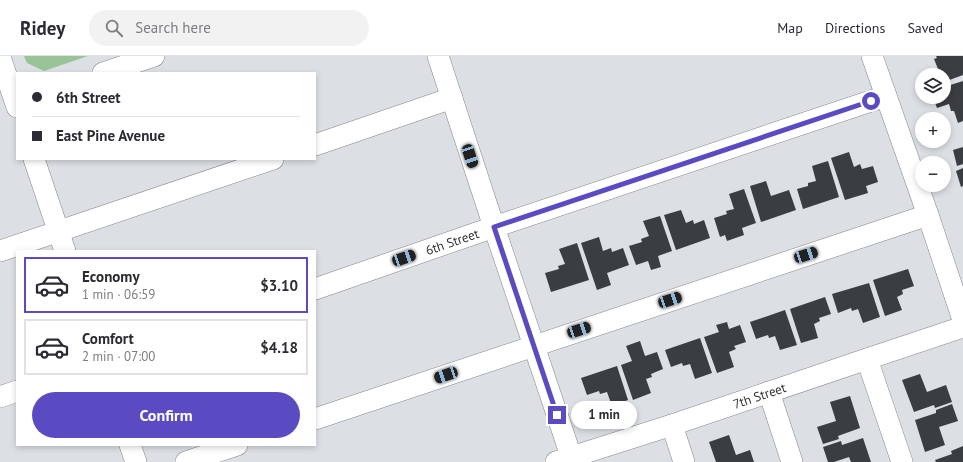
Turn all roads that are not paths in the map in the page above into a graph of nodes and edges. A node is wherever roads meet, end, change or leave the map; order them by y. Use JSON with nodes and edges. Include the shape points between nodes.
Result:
{"nodes":[{"id":1,"x":154,"y":56,"type":"edge"},
{"id":2,"x":438,"y":56,"type":"edge"},
{"id":3,"x":872,"y":56,"type":"edge"},
{"id":4,"x":0,"y":57,"type":"edge"},
{"id":5,"x":106,"y":72,"type":"edge"},
{"id":6,"x":886,"y":96,"type":"junction"},
{"id":7,"x":452,"y":98,"type":"junction"},
{"id":8,"x":12,"y":105,"type":"edge"},
{"id":9,"x":316,"y":145,"type":"edge"},
{"id":10,"x":34,"y":160,"type":"edge"},
{"id":11,"x":269,"y":160,"type":"edge"},
{"id":12,"x":928,"y":215,"type":"junction"},
{"id":13,"x":494,"y":227,"type":"junction"},
{"id":14,"x":59,"y":232,"type":"junction"},
{"id":15,"x":65,"y":250,"type":"edge"},
{"id":16,"x":0,"y":251,"type":"edge"},
{"id":17,"x":316,"y":289,"type":"edge"},
{"id":18,"x":963,"y":320,"type":"edge"},
{"id":19,"x":963,"y":327,"type":"edge"},
{"id":20,"x":533,"y":346,"type":"junction"},
{"id":21,"x":867,"y":359,"type":"junction"},
{"id":22,"x":16,"y":391,"type":"edge"},
{"id":23,"x":769,"y":392,"type":"junction"},
{"id":24,"x":0,"y":397,"type":"edge"},
{"id":25,"x":316,"y":419,"type":"edge"},
{"id":26,"x":672,"y":425,"type":"junction"},
{"id":27,"x":130,"y":446,"type":"edge"},
{"id":28,"x":233,"y":446,"type":"edge"},
{"id":29,"x":567,"y":460,"type":"edge"},
{"id":30,"x":136,"y":462,"type":"edge"},
{"id":31,"x":186,"y":462,"type":"edge"},
{"id":32,"x":684,"y":462,"type":"edge"},
{"id":33,"x":792,"y":462,"type":"edge"},
{"id":34,"x":902,"y":462,"type":"edge"}],
"edges":[{"from":1,"to":5,"type":"street"},
{"from":2,"to":7,"type":"street"},
{"from":3,"to":6,"type":"street"},
{"from":4,"to":8,"type":"street"},
{"from":6,"to":12,"type":"street"},
{"from":6,"to":13,"type":"street","name":"6th Street"},
{"from":7,"to":9,"type":"street"},
{"from":7,"to":13,"type":"street"},
{"from":10,"to":14,"type":"street"},
{"from":11,"to":14,"type":"street"},
{"from":12,"to":18,"type":"street"},
{"from":12,"to":20,"type":"street"},
{"from":13,"to":17,"type":"street","name":"6th Street"},
{"from":13,"to":20,"type":"street"},
{"from":14,"to":15,"type":"street"},
{"from":14,"to":16,"type":"street"},
{"from":19,"to":21,"type":"street","name":"7th Street"},
{"from":20,"to":25,"type":"street"},
{"from":20,"to":29,"type":"street"},
{"from":21,"to":23,"type":"street","name":"7th Street"},
{"from":21,"to":34,"type":"street"},
{"from":22,"to":24,"type":"street"},
{"from":23,"to":26,"type":"street","name":"7th Street"},
{"from":23,"to":33,"type":"street"},
{"from":26,"to":29,"type":"street","name":"7th Street"},
{"from":26,"to":32,"type":"street"},
{"from":27,"to":30,"type":"street"},
{"from":28,"to":31,"type":"street"}]}
